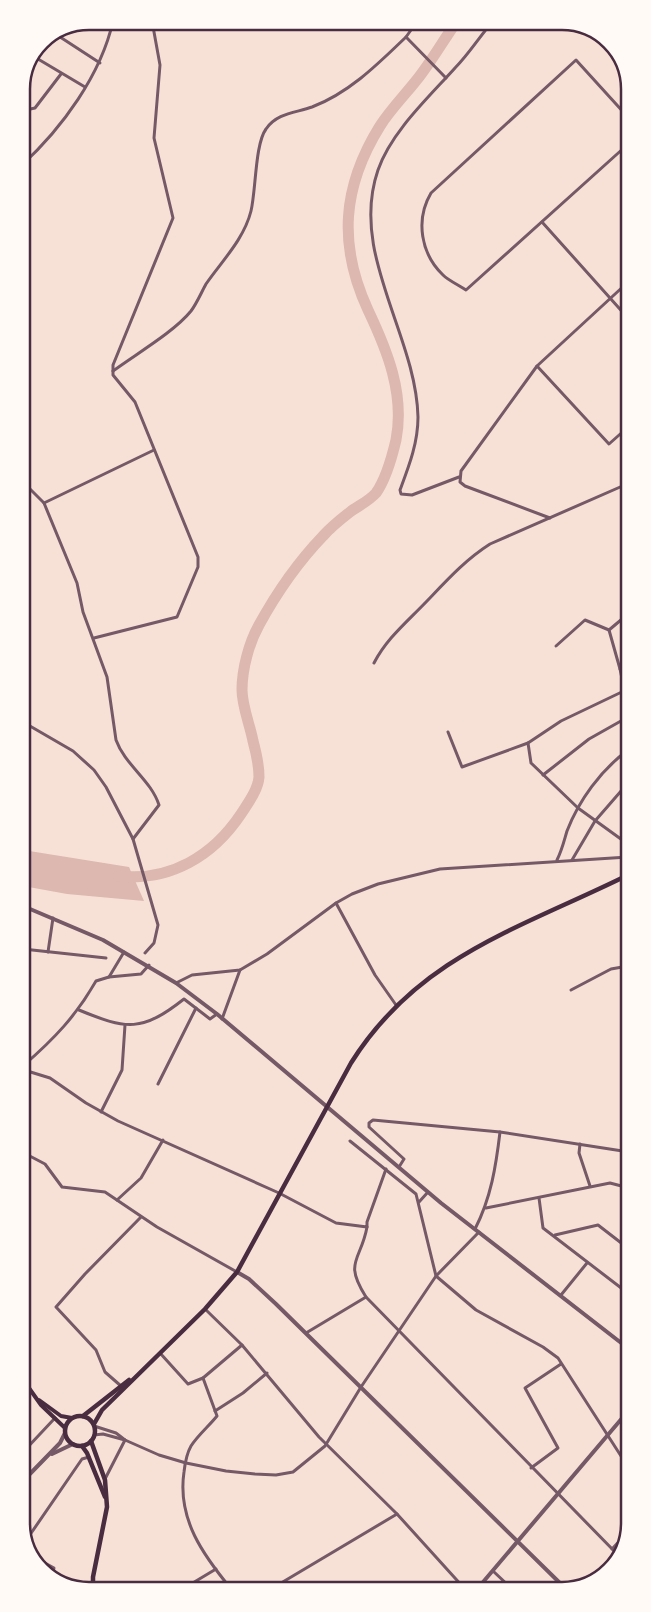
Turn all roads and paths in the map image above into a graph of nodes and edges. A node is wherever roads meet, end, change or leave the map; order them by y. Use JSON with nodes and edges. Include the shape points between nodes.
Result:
{"nodes":[{"id":1,"x":111,"y":30,"type":"edge"},
{"id":2,"x":154,"y":30,"type":"edge"},
{"id":3,"x":411,"y":30,"type":"edge"},
{"id":4,"x":486,"y":30,"type":"edge"},
{"id":5,"x":62,"y":37,"type":"edge"},
{"id":6,"x":407,"y":38,"type":"junction"},
{"id":7,"x":38,"y":59,"type":"edge"},
{"id":8,"x":100,"y":63,"type":"junction"},
{"id":9,"x":61,"y":74,"type":"junction"},
{"id":10,"x":446,"y":78,"type":"junction"},
{"id":11,"x":85,"y":87,"type":"junction"},
{"id":12,"x":30,"y":109,"type":"edge"},
{"id":13,"x":621,"y":110,"type":"edge"},
{"id":14,"x":621,"y":151,"type":"edge"},
{"id":15,"x":30,"y":157,"type":"edge"},
{"id":16,"x":542,"y":222,"type":"junction"},
{"id":17,"x":621,"y":288,"type":"edge"},
{"id":18,"x":610,"y":298,"type":"junction"},
{"id":19,"x":621,"y":310,"type":"edge"},
{"id":20,"x":537,"y":366,"type":"junction"},
{"id":21,"x":113,"y":371,"type":"junction"},
{"id":22,"x":621,"y":433,"type":"edge"},
{"id":23,"x":154,"y":450,"type":"junction"},
{"id":24,"x":459,"y":477,"type":"junction"},
{"id":25,"x":621,"y":487,"type":"edge"},
{"id":26,"x":30,"y":489,"type":"edge"},
{"id":27,"x":44,"y":503,"type":"junction"},
{"id":28,"x":550,"y":518,"type":"junction"},
{"id":29,"x":621,"y":620,"type":"edge"},
{"id":30,"x":609,"y":630,"type":"junction"},
{"id":31,"x":94,"y":638,"type":"junction"},
{"id":32,"x":556,"y":646,"type":"dead end"},
{"id":33,"x":374,"y":663,"type":"dead end"},
{"id":34,"x":620,"y":669,"type":"joint"},
{"id":35,"x":621,"y":672,"type":"edge"},
{"id":36,"x":621,"y":692,"type":"edge"},
{"id":37,"x":621,"y":721,"type":"edge"},
{"id":38,"x":30,"y":726,"type":"edge"},
{"id":39,"x":448,"y":732,"type":"dead end"},
{"id":40,"x":528,"y":743,"type":"junction"},
{"id":41,"x":621,"y":755,"type":"edge"},
{"id":42,"x":543,"y":775,"type":"junction"},
{"id":43,"x":621,"y":791,"type":"edge"},
{"id":44,"x":578,"y":808,"type":"junction"},
{"id":45,"x":595,"y":821,"type":"junction"},
{"id":46,"x":133,"y":839,"type":"junction"},
{"id":47,"x":621,"y":839,"type":"edge"},
{"id":48,"x":621,"y":857,"type":"edge"},
{"id":49,"x":572,"y":860,"type":"junction"},
{"id":50,"x":557,"y":861,"type":"junction"},
{"id":51,"x":621,"y":878,"type":"edge"},
{"id":52,"x":336,"y":903,"type":"junction"},
{"id":53,"x":30,"y":909,"type":"edge"},
{"id":54,"x":53,"y":917,"type":"junction"},
{"id":55,"x":30,"y":950,"type":"edge"},
{"id":56,"x":48,"y":952,"type":"junction"},
{"id":57,"x":125,"y":952,"type":"junction"},
{"id":58,"x":144,"y":953,"type":"dead end"},
{"id":59,"x":106,"y":958,"type":"dead end"},
{"id":60,"x":149,"y":966,"type":"junction"},
{"id":61,"x":621,"y":967,"type":"edge"},
{"id":62,"x":240,"y":970,"type":"junction"},
{"id":63,"x":109,"y":977,"type":"junction"},
{"id":64,"x":176,"y":983,"type":"junction"},
{"id":65,"x":571,"y":990,"type":"dead end"},
{"id":66,"x":396,"y":1005,"type":"junction"},
{"id":67,"x":196,"y":1008,"type":"junction"},
{"id":68,"x":79,"y":1010,"type":"junction"},
{"id":69,"x":217,"y":1014,"type":"junction"},
{"id":70,"x":222,"y":1019,"type":"junction"},
{"id":71,"x":125,"y":1025,"type":"junction"},
{"id":72,"x":30,"y":1060,"type":"edge"},
{"id":73,"x":30,"y":1072,"type":"edge"},
{"id":74,"x":158,"y":1084,"type":"dead end"},
{"id":75,"x":326,"y":1105,"type":"junction"},
{"id":76,"x":101,"y":1112,"type":"junction"},
{"id":77,"x":500,"y":1132,"type":"junction"},
{"id":78,"x":163,"y":1140,"type":"junction"},
{"id":79,"x":350,"y":1141,"type":"dead end"},
{"id":80,"x":580,"y":1144,"type":"junction"},
{"id":81,"x":621,"y":1151,"type":"edge"},
{"id":82,"x":30,"y":1156,"type":"edge"},
{"id":83,"x":399,"y":1167,"type":"junction"},
{"id":84,"x":386,"y":1169,"type":"junction"},
{"id":85,"x":590,"y":1186,"type":"junction"},
{"id":86,"x":621,"y":1186,"type":"edge"},
{"id":87,"x":428,"y":1192,"type":"junction"},
{"id":88,"x":279,"y":1193,"type":"junction"},
{"id":89,"x":538,"y":1198,"type":"junction"},
{"id":90,"x":117,"y":1200,"type":"junction"},
{"id":91,"x":419,"y":1202,"type":"junction"},
{"id":92,"x":486,"y":1208,"type":"junction"},
{"id":93,"x":141,"y":1218,"type":"junction"},
{"id":94,"x":367,"y":1227,"type":"junction"},
{"id":95,"x":477,"y":1230,"type":"junction"},
{"id":96,"x":554,"y":1235,"type":"junction"},
{"id":97,"x":621,"y":1243,"type":"edge"},
{"id":98,"x":588,"y":1262,"type":"junction"},
{"id":99,"x":237,"y":1272,"type":"junction"},
{"id":100,"x":436,"y":1276,"type":"junction"},
{"id":101,"x":621,"y":1288,"type":"edge"},
{"id":102,"x":561,"y":1295,"type":"junction"},
{"id":103,"x":366,"y":1297,"type":"junction"},
{"id":104,"x":205,"y":1309,"type":"junction"},
{"id":105,"x":400,"y":1332,"type":"junction"},
{"id":106,"x":306,"y":1333,"type":"junction"},
{"id":107,"x":621,"y":1343,"type":"edge"},
{"id":108,"x":242,"y":1345,"type":"junction"},
{"id":109,"x":160,"y":1352,"type":"junction"},
{"id":110,"x":561,"y":1364,"type":"junction"},
{"id":111,"x":267,"y":1373,"type":"junction"},
{"id":112,"x":133,"y":1377,"type":"junction"},
{"id":113,"x":203,"y":1378,"type":"junction"},
{"id":114,"x":121,"y":1386,"type":"junction"},
{"id":115,"x":361,"y":1387,"type":"junction"},
{"id":116,"x":30,"y":1389,"type":"edge"},
{"id":117,"x":38,"y":1398,"type":"junction"},
{"id":118,"x":215,"y":1411,"type":"junction"},
{"id":119,"x":83,"y":1416,"type":"junction"},
{"id":120,"x":54,"y":1418,"type":"junction"},
{"id":121,"x":72,"y":1418,"type":"junction"},
{"id":122,"x":621,"y":1420,"type":"edge"},
{"id":123,"x":94,"y":1425,"type":"junction"},
{"id":124,"x":65,"y":1430,"type":"junction"},
{"id":125,"x":94,"y":1435,"type":"junction"},
{"id":126,"x":607,"y":1436,"type":"junction"},
{"id":127,"x":125,"y":1440,"type":"junction"},
{"id":128,"x":90,"y":1442,"type":"junction"},
{"id":129,"x":326,"y":1443,"type":"junction"},
{"id":130,"x":30,"y":1444,"type":"edge"},
{"id":131,"x":73,"y":1444,"type":"junction"},
{"id":132,"x":82,"y":1446,"type":"junction"},
{"id":133,"x":89,"y":1457,"type":"junction"},
{"id":134,"x":621,"y":1457,"type":"edge"},
{"id":135,"x":44,"y":1460,"type":"junction"},
{"id":136,"x":186,"y":1463,"type":"junction"},
{"id":137,"x":531,"y":1468,"type":"junction"},
{"id":138,"x":30,"y":1474,"type":"edge"},
{"id":139,"x":105,"y":1480,"type":"junction"},
{"id":140,"x":558,"y":1495,"type":"junction"},
{"id":141,"x":106,"y":1498,"type":"junction"},
{"id":142,"x":397,"y":1514,"type":"junction"},
{"id":143,"x":31,"y":1533,"type":"edge"},
{"id":144,"x":519,"y":1542,"type":"junction"},
{"id":145,"x":617,"y":1544,"type":"edge"},
{"id":146,"x":612,"y":1549,"type":"joint"},
{"id":147,"x":216,"y":1569,"type":"junction"},
{"id":148,"x":493,"y":1571,"type":"junction"},
{"id":149,"x":93,"y":1582,"type":"edge"},
{"id":150,"x":194,"y":1582,"type":"edge"},
{"id":151,"x":226,"y":1582,"type":"edge"},
{"id":152,"x":283,"y":1582,"type":"edge"},
{"id":153,"x":459,"y":1582,"type":"edge"},
{"id":154,"x":483,"y":1582,"type":"edge"},
{"id":155,"x":505,"y":1582,"type":"edge"},
{"id":156,"x":559,"y":1582,"type":"edge"}],
"edges":[{"from":1,"to":8,"type":"street"},
{"from":2,"to":21,"type":"street","via":[[160,65],[154,138],[173,218]]},
{"from":3,"to":6,"type":"street"},
{"from":4,"to":10,"type":"street"},
{"from":5,"to":8,"type":"street"},
{"from":6,"to":10,"type":"street"},
{"from":6,"to":21,"type":"street","via":[[355,84],[312,107],[277,118],[266,128],[251,212],[234,246],[191,310]]},
{"from":7,"to":9,"type":"street"},
{"from":8,"to":11,"type":"street"},
{"from":9,"to":11,"type":"street"},
{"from":9,"to":12,"type":"street","via":[[35,108]]},
{"from":10,"to":24,"type":"street","via":[[384,156],[377,171],[372,226],[418,416],[417,437],[401,494],[412,495]]},
{"from":11,"to":15,"type":"street"},
{"from":13,"to":16,"type":"street","via":[[576,60],[431,194],[423,206],[421,221],[431,262],[444,277],[466,290]]},
{"from":14,"to":16,"type":"street"},
{"from":16,"to":18,"type":"street"},
{"from":17,"to":18,"type":"street"},
{"from":18,"to":19,"type":"street"},
{"from":18,"to":20,"type":"street"},
{"from":20,"to":22,"type":"street","via":[[609,444]]},
{"from":20,"to":24,"type":"street","via":[[463,466]]},
{"from":21,"to":23,"type":"street","via":[[115,379],[135,402]]},
{"from":23,"to":27,"type":"street"},
{"from":23,"to":31,"type":"street","via":[[189,532],[198,567],[177,617]]},
{"from":24,"to":28,"type":"street","via":[[465,486]]},
{"from":25,"to":28,"type":"street"},
{"from":26,"to":27,"type":"street"},
{"from":27,"to":31,"type":"street"},
{"from":28,"to":33,"type":"street","via":[[490,544],[461,564],[390,637]]},
{"from":29,"to":30,"type":"street"},
{"from":30,"to":32,"type":"street","via":[[585,620]]},
{"from":30,"to":34,"type":"street"},
{"from":31,"to":46,"type":"street","via":[[107,677],[119,750],[152,791],[159,805]]},
{"from":34,"to":35,"type":"street"},
{"from":36,"to":40,"type":"street","via":[[561,721]]},
{"from":37,"to":42,"type":"street","via":[[589,740]]},
{"from":38,"to":46,"type":"street","via":[[72,751],[94,770]]},
{"from":39,"to":40,"type":"street","via":[[462,766]]},
{"from":40,"to":42,"type":"street","via":[[531,763]]},
{"from":41,"to":44,"type":"street","via":[[594,784]]},
{"from":42,"to":44,"type":"street"},
{"from":43,"to":45,"type":"street"},
{"from":44,"to":45,"type":"street"},
{"from":44,"to":50,"type":"street"},
{"from":45,"to":47,"type":"street"},
{"from":45,"to":49,"type":"street"},
{"from":46,"to":58,"type":"street","via":[[154,908],[158,934]]},
{"from":48,"to":49,"type":"street"},
{"from":49,"to":50,"type":"street"},
{"from":50,"to":52,"type":"street","via":[[430,871],[378,884]]},
{"from":51,"to":66,"type":"main road","via":[[462,954]]},
{"from":52,"to":62,"type":"street"},
{"from":52,"to":66,"type":"street","via":[[375,975]]},
{"from":53,"to":54,"type":"street"},
{"from":54,"to":56,"type":"street"},
{"from":54,"to":57,"type":"street"},
{"from":55,"to":56,"type":"street"},
{"from":56,"to":59,"type":"street"},
{"from":57,"to":60,"type":"street"},
{"from":57,"to":63,"type":"street"},
{"from":60,"to":63,"type":"street","via":[[141,974]]},
{"from":60,"to":64,"type":"street"},
{"from":61,"to":65,"type":"street","via":[[611,969]]},
{"from":62,"to":64,"type":"street","via":[[192,975]]},
{"from":62,"to":70,"type":"street"},
{"from":63,"to":68,"type":"street","via":[[96,982]]},
{"from":64,"to":69,"type":"street"},
{"from":66,"to":75,"type":"main road","via":[[365,1041]]},
{"from":67,"to":69,"type":"street","via":[[210,1019]]},
{"from":67,"to":71,"type":"street","via":[[184,998],[150,1023]]},
{"from":67,"to":74,"type":"street"},
{"from":68,"to":71,"type":"street"},
{"from":68,"to":72,"type":"street","via":[[54,1039]]},
{"from":69,"to":70,"type":"street"},
{"from":70,"to":75,"type":"street"},
{"from":71,"to":76,"type":"street","via":[[122,1070]]},
{"from":73,"to":76,"type":"street","via":[[50,1078]]},
{"from":75,"to":83,"type":"street"},
{"from":75,"to":88,"type":"main road"},
{"from":76,"to":78,"type":"street"},
{"from":77,"to":80,"type":"street"},
{"from":77,"to":83,"type":"street","via":[[373,1120],[369,1127],[404,1159]]},
{"from":77,"to":92,"type":"street","via":[[496,1168]]},
{"from":78,"to":88,"type":"street"},
{"from":78,"to":90,"type":"street","via":[[142,1178]]},
{"from":79,"to":84,"type":"street"},
{"from":80,"to":81,"type":"street"},
{"from":80,"to":85,"type":"street","via":[[579,1153]]},
{"from":82,"to":90,"type":"street","via":[[46,1164],[62,1187],[105,1192]]},
{"from":83,"to":87,"type":"street"},
{"from":84,"to":91,"type":"street","via":[[416,1194]]},
{"from":84,"to":94,"type":"street"},
{"from":85,"to":86,"type":"street","via":[[610,1183]]},
{"from":85,"to":89,"type":"street"},
{"from":87,"to":91,"type":"street"},
{"from":87,"to":95,"type":"street"},
{"from":88,"to":94,"type":"street","via":[[342,1226]]},
{"from":88,"to":99,"type":"main road"},
{"from":89,"to":92,"type":"street"},
{"from":89,"to":96,"type":"street","via":[[543,1228]]},
{"from":90,"to":93,"type":"street"},
{"from":91,"to":100,"type":"street"},
{"from":92,"to":95,"type":"street"},
{"from":93,"to":99,"type":"street"},
{"from":93,"to":114,"type":"street","via":[[84,1274],[56,1307],[96,1350],[105,1372]]},
{"from":94,"to":103,"type":"street","via":[[354,1266]]},
{"from":95,"to":100,"type":"street"},
{"from":95,"to":102,"type":"street"},
{"from":96,"to":97,"type":"street","via":[[598,1225]]},
{"from":96,"to":98,"type":"street"},
{"from":98,"to":101,"type":"street"},
{"from":98,"to":102,"type":"street"},
{"from":99,"to":104,"type":"main road"},
{"from":99,"to":106,"type":"street","via":[[252,1281]]},
{"from":100,"to":105,"type":"street"},
{"from":100,"to":110,"type":"street","via":[[476,1310],[543,1347]]},
{"from":102,"to":107,"type":"street"},
{"from":103,"to":105,"type":"street"},
{"from":103,"to":106,"type":"street"},
{"from":104,"to":108,"type":"street"},
{"from":104,"to":109,"type":"main road"},
{"from":105,"to":115,"type":"street"},
{"from":105,"to":137,"type":"street"},
{"from":106,"to":115,"type":"street"},
{"from":108,"to":111,"type":"street"},
{"from":108,"to":113,"type":"street"},
{"from":109,"to":112,"type":"main road"},
{"from":109,"to":113,"type":"street","via":[[188,1384]]},
{"from":110,"to":126,"type":"street"},
{"from":110,"to":137,"type":"street","via":[[525,1388],[558,1448]]},
{"from":111,"to":118,"type":"street"},
{"from":111,"to":129,"type":"street"},
{"from":112,"to":114,"type":"main road"},
{"from":112,"to":123,"type":"main road","via":[[97,1415]]},
{"from":113,"to":118,"type":"street"},
{"from":114,"to":119,"type":"main road"},
{"from":115,"to":129,"type":"street"},
{"from":115,"to":144,"type":"street"},
{"from":116,"to":117,"type":"main road"},
{"from":117,"to":120,"type":"main road","via":[[41,1406]]},
{"from":117,"to":121,"type":"main road","via":[[61,1416]]},
{"from":118,"to":136,"type":"street","via":[[217,1416],[191,1446]]},
{"from":119,"to":121,"type":"main road"},
{"from":119,"to":123,"type":"main road"},
{"from":120,"to":124,"type":"main road"},
{"from":120,"to":130,"type":"street"},
{"from":121,"to":124,"type":"main road"},
{"from":122,"to":126,"type":"street"},
{"from":123,"to":125,"type":"main road"},
{"from":123,"to":127,"type":"street"},
{"from":124,"to":131,"type":"main road"},
{"from":124,"to":135,"type":"street","via":[[60,1443]]},
{"from":125,"to":127,"type":"street"},
{"from":125,"to":128,"type":"main road"},
{"from":126,"to":134,"type":"street"},
{"from":126,"to":140,"type":"street"},
{"from":127,"to":136,"type":"street"},
{"from":127,"to":139,"type":"street"},
{"from":128,"to":132,"type":"main road"},
{"from":128,"to":139,"type":"main road"},
{"from":129,"to":136,"type":"street","via":[[297,1470],[283,1475],[226,1472]]},
{"from":129,"to":142,"type":"street"},
{"from":131,"to":132,"type":"main road"},
{"from":131,"to":135,"type":"street"},
{"from":132,"to":133,"type":"main road"},
{"from":133,"to":141,"type":"main road"},
{"from":133,"to":143,"type":"street","via":[[82,1459]]},
{"from":135,"to":138,"type":"street"},
{"from":136,"to":147,"type":"street","via":[[182,1483],[186,1516],[198,1546]]},
{"from":137,"to":140,"type":"street"},
{"from":139,"to":141,"type":"main road"},
{"from":140,"to":144,"type":"street"},
{"from":140,"to":146,"type":"street"},
{"from":141,"to":149,"type":"main road"},
{"from":142,"to":152,"type":"street"},
{"from":142,"to":153,"type":"street"},
{"from":144,"to":148,"type":"street"},
{"from":144,"to":156,"type":"street"},
{"from":145,"to":146,"type":"street"},
{"from":147,"to":150,"type":"street"},
{"from":147,"to":151,"type":"street"},
{"from":148,"to":154,"type":"street"},
{"from":148,"to":155,"type":"street"}]}
